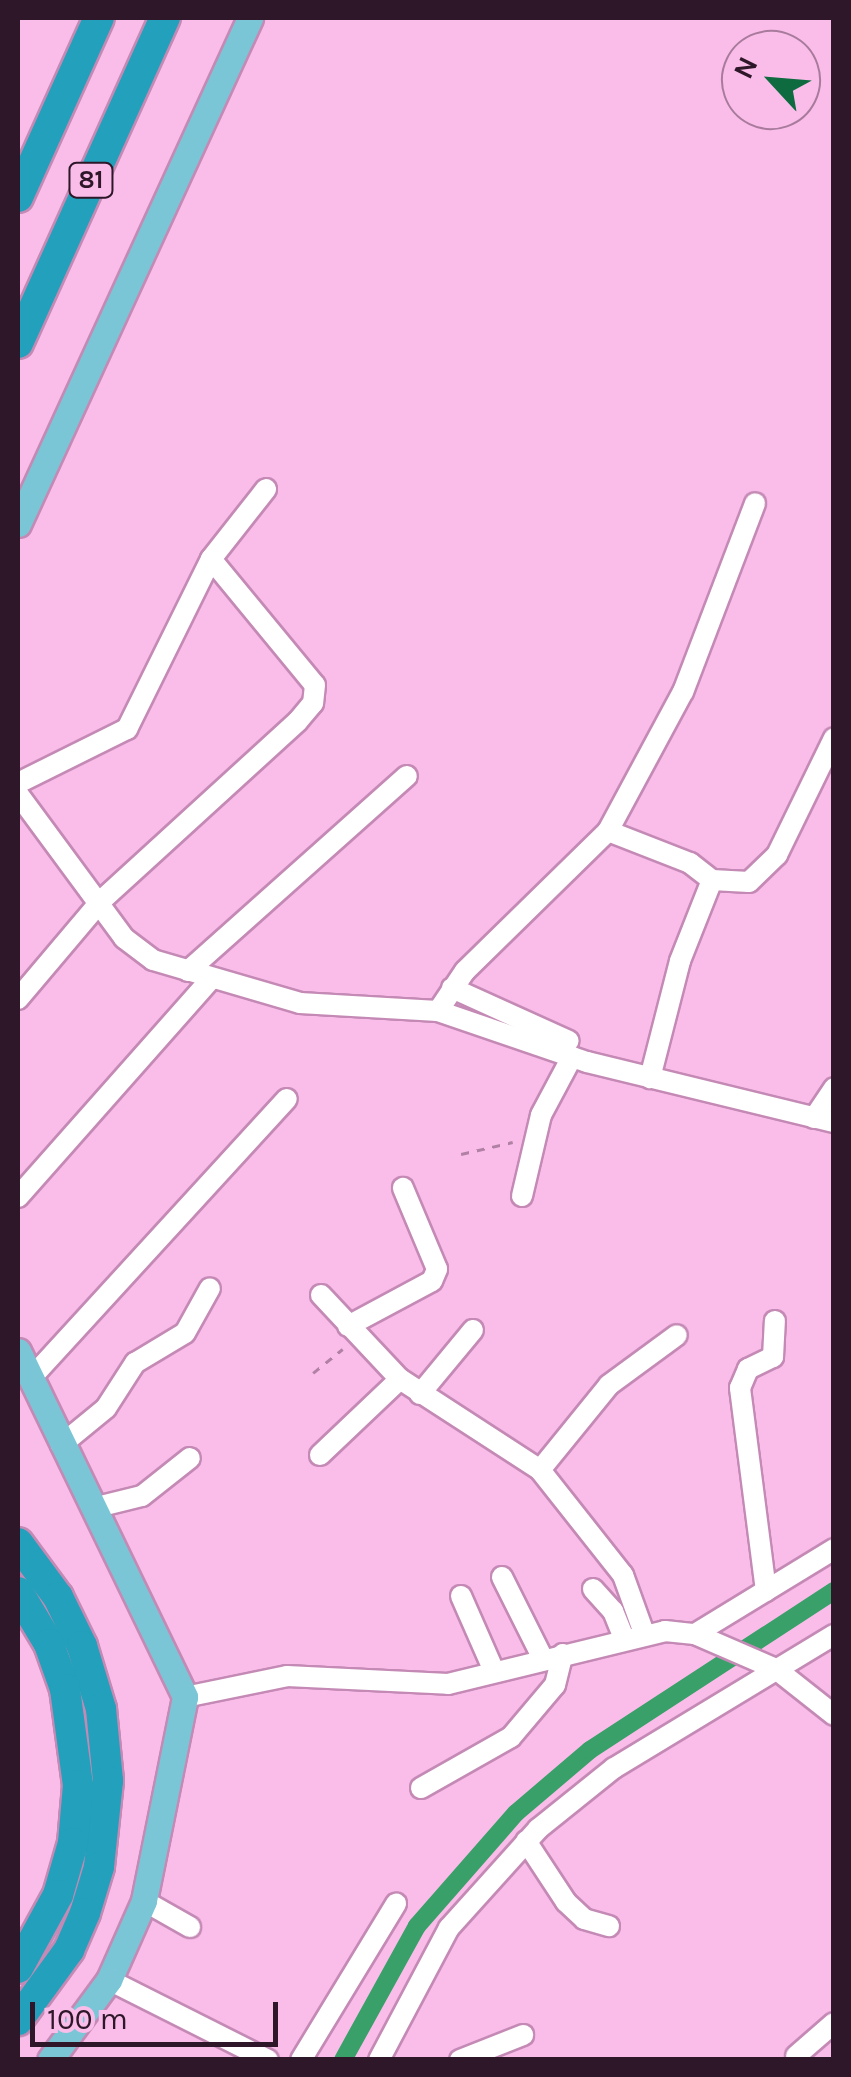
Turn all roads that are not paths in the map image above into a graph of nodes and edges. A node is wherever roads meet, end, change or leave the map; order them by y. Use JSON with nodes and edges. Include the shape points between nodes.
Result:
{"nodes":[{"id":1,"x":98,"y":18,"type":"edge"},
{"id":2,"x":164,"y":18,"type":"edge"},
{"id":3,"x":250,"y":18,"type":"edge"},
{"id":4,"x":18,"y":196,"type":"edge"},
{"id":5,"x":18,"y":343,"type":"edge"},
{"id":6,"x":266,"y":489,"type":"dead end"},
{"id":7,"x":755,"y":503,"type":"dead end"},
{"id":8,"x":18,"y":524,"type":"edge"},
{"id":9,"x":211,"y":560,"type":"junction"},
{"id":10,"x":834,"y":738,"type":"edge"},
{"id":11,"x":407,"y":776,"type":"dead end"},
{"id":12,"x":18,"y":783,"type":"edge"},
{"id":13,"x":22,"y":808,"type":"edge"},
{"id":14,"x":608,"y":831,"type":"junction"},
{"id":15,"x":712,"y":880,"type":"junction"},
{"id":16,"x":100,"y":902,"type":"junction"},
{"id":17,"x":188,"y":971,"type":"junction"},
{"id":18,"x":211,"y":980,"type":"junction"},
{"id":19,"x":452,"y":988,"type":"junction"},
{"id":20,"x":18,"y":999,"type":"edge"},
{"id":21,"x":438,"y":1011,"type":"junction"},
{"id":22,"x":571,"y":1049,"type":"junction"},
{"id":23,"x":650,"y":1078,"type":"junction"},
{"id":24,"x":834,"y":1088,"type":"edge"},
{"id":25,"x":286,"y":1099,"type":"dead end"},
{"id":26,"x":824,"y":1120,"type":"edge"},
{"id":27,"x":403,"y":1188,"type":"dead end"},
{"id":28,"x":522,"y":1196,"type":"dead end"},
{"id":29,"x":18,"y":1198,"type":"edge"},
{"id":30,"x":210,"y":1288,"type":"dead end"},
{"id":31,"x":322,"y":1295,"type":"dead end"},
{"id":32,"x":774,"y":1322,"type":"dead end"},
{"id":33,"x":473,"y":1330,"type":"dead end"},
{"id":34,"x":353,"y":1331,"type":"junction"},
{"id":35,"x":677,"y":1335,"type":"dead end"},
{"id":36,"x":18,"y":1351,"type":"edge"},
{"id":37,"x":32,"y":1377,"type":"junction"},
{"id":38,"x":400,"y":1379,"type":"junction"},
{"id":39,"x":420,"y":1394,"type":"junction"},
{"id":40,"x":61,"y":1445,"type":"junction"},
{"id":41,"x":320,"y":1456,"type":"dead end"},
{"id":42,"x":190,"y":1458,"type":"dead end"},
{"id":43,"x":540,"y":1470,"type":"junction"},
{"id":44,"x":92,"y":1508,"type":"junction"},
{"id":45,"x":18,"y":1543,"type":"edge"},
{"id":46,"x":834,"y":1549,"type":"edge"},
{"id":47,"x":502,"y":1577,"type":"dead end"},
{"id":48,"x":593,"y":1589,"type":"dead end"},
{"id":49,"x":766,"y":1591,"type":"junction"},
{"id":50,"x":18,"y":1592,"type":"edge"},
{"id":51,"x":461,"y":1596,"type":"dead end"},
{"id":52,"x":634,"y":1636,"type":"junction"},
{"id":53,"x":704,"y":1637,"type":"junction"},
{"id":54,"x":830,"y":1643,"type":"edge"},
{"id":55,"x":553,"y":1657,"type":"junction"},
{"id":56,"x":768,"y":1666,"type":"junction"},
{"id":57,"x":494,"y":1671,"type":"junction"},
{"id":58,"x":186,"y":1697,"type":"junction"},
{"id":59,"x":834,"y":1715,"type":"edge"},
{"id":60,"x":421,"y":1788,"type":"dead end"},
{"id":61,"x":526,"y":1841,"type":"junction"},
{"id":62,"x":144,"y":1901,"type":"junction"},
{"id":63,"x":396,"y":1904,"type":"dead end"},
{"id":64,"x":610,"y":1926,"type":"dead end"},
{"id":65,"x":190,"y":1928,"type":"dead end"},
{"id":66,"x":18,"y":1968,"type":"edge"},
{"id":67,"x":109,"y":1980,"type":"junction"},
{"id":68,"x":18,"y":2020,"type":"edge"},
{"id":69,"x":834,"y":2023,"type":"edge"},
{"id":70,"x":523,"y":2035,"type":"dead end"},
{"id":71,"x":796,"y":2056,"type":"dead end"},
{"id":72,"x":258,"y":2058,"type":"edge"},
{"id":73,"x":50,"y":2060,"type":"edge"},
{"id":74,"x":301,"y":2060,"type":"edge"},
{"id":75,"x":379,"y":2060,"type":"edge"},
{"id":76,"x":460,"y":2060,"type":"edge"}],
"edges":[{"from":1,"to":4,"type":"highway","number":"81"},
{"from":2,"to":5,"type":"highway","number":"81"},
{"from":3,"to":8,"type":"main road"},
{"from":6,"to":9,"type":"street"},
{"from":7,"to":14,"type":"street","via":[[683,692]]},
{"from":9,"to":12,"type":"street","via":[[127,729]]},
{"from":9,"to":16,"type":"street","via":[[305,670],[315,685],[313,703]]},
{"from":10,"to":15,"type":"street","via":[[777,856],[749,882]]},
{"from":11,"to":17,"type":"street"},
{"from":13,"to":16,"type":"street"},
{"from":14,"to":15,"type":"street","via":[[690,863]]},
{"from":14,"to":19,"type":"street"},
{"from":15,"to":23,"type":"street","via":[[680,961]]},
{"from":16,"to":17,"type":"street","via":[[134,950]]},
{"from":16,"to":20,"type":"street"},
{"from":17,"to":18,"type":"street"},
{"from":18,"to":21,"type":"street","via":[[300,1004]]},
{"from":18,"to":29,"type":"street"},
{"from":19,"to":21,"type":"street"},
{"from":19,"to":22,"type":"street"},
{"from":21,"to":22,"type":"street"},
{"from":22,"to":23,"type":"street"},
{"from":22,"to":28,"type":"street","via":[[534,1139]]},
{"from":23,"to":26,"type":"street"},
{"from":24,"to":26,"type":"street"},
{"from":25,"to":37,"type":"street"},
{"from":27,"to":34,"type":"street","via":[[437,1269],[432,1281]]},
{"from":30,"to":40,"type":"street","via":[[186,1333],[134,1363],[106,1408]]},
{"from":31,"to":34,"type":"street"},
{"from":32,"to":49,"type":"street","via":[[773,1356],[748,1369],[740,1388]]},
{"from":33,"to":39,"type":"street"},
{"from":34,"to":38,"type":"street"},
{"from":35,"to":43,"type":"street","via":[[609,1385]]},
{"from":36,"to":37,"type":"main road"},
{"from":37,"to":40,"type":"main road"},
{"from":38,"to":39,"type":"street"},
{"from":38,"to":41,"type":"street"},
{"from":39,"to":43,"type":"street"},
{"from":40,"to":44,"type":"main road"},
{"from":42,"to":44,"type":"street","via":[[142,1496]]},
{"from":43,"to":52,"type":"street","via":[[623,1575]]},
{"from":44,"to":58,"type":"main road"},
{"from":45,"to":68,"type":"highway","via":[[58,1597],[82,1646],[101,1709],[108,1781],[99,1867],[85,1913],[68,1950]]},
{"from":46,"to":49,"type":"street"},
{"from":47,"to":55,"type":"street"},
{"from":48,"to":52,"type":"street"},
{"from":49,"to":53,"type":"street"},
{"from":50,"to":66,"type":"highway","via":[[49,1644],[65,1690],[78,1785],[73,1843],[58,1895]]},
{"from":51,"to":57,"type":"street"},
{"from":52,"to":53,"type":"street"},
{"from":52,"to":55,"type":"street"},
{"from":53,"to":56,"type":"street"},
{"from":54,"to":56,"type":"street"},
{"from":55,"to":57,"type":"street"},
{"from":55,"to":60,"type":"street","via":[[556,1685],[511,1736]]},
{"from":56,"to":59,"type":"street"},
{"from":56,"to":61,"type":"street","via":[[614,1768]]},
{"from":57,"to":58,"type":"street","via":[[403,1687],[288,1676]]},
{"from":58,"to":62,"type":"main road"},
{"from":61,"to":64,"type":"street","via":[[566,1902],[584,1919]]},
{"from":61,"to":75,"type":"street","via":[[449,1928]]},
{"from":62,"to":65,"type":"street"},
{"from":62,"to":67,"type":"main road"},
{"from":63,"to":74,"type":"street"},
{"from":67,"to":72,"type":"street"},
{"from":67,"to":73,"type":"main road"},
{"from":69,"to":71,"type":"street"},
{"from":70,"to":76,"type":"street"}]}
